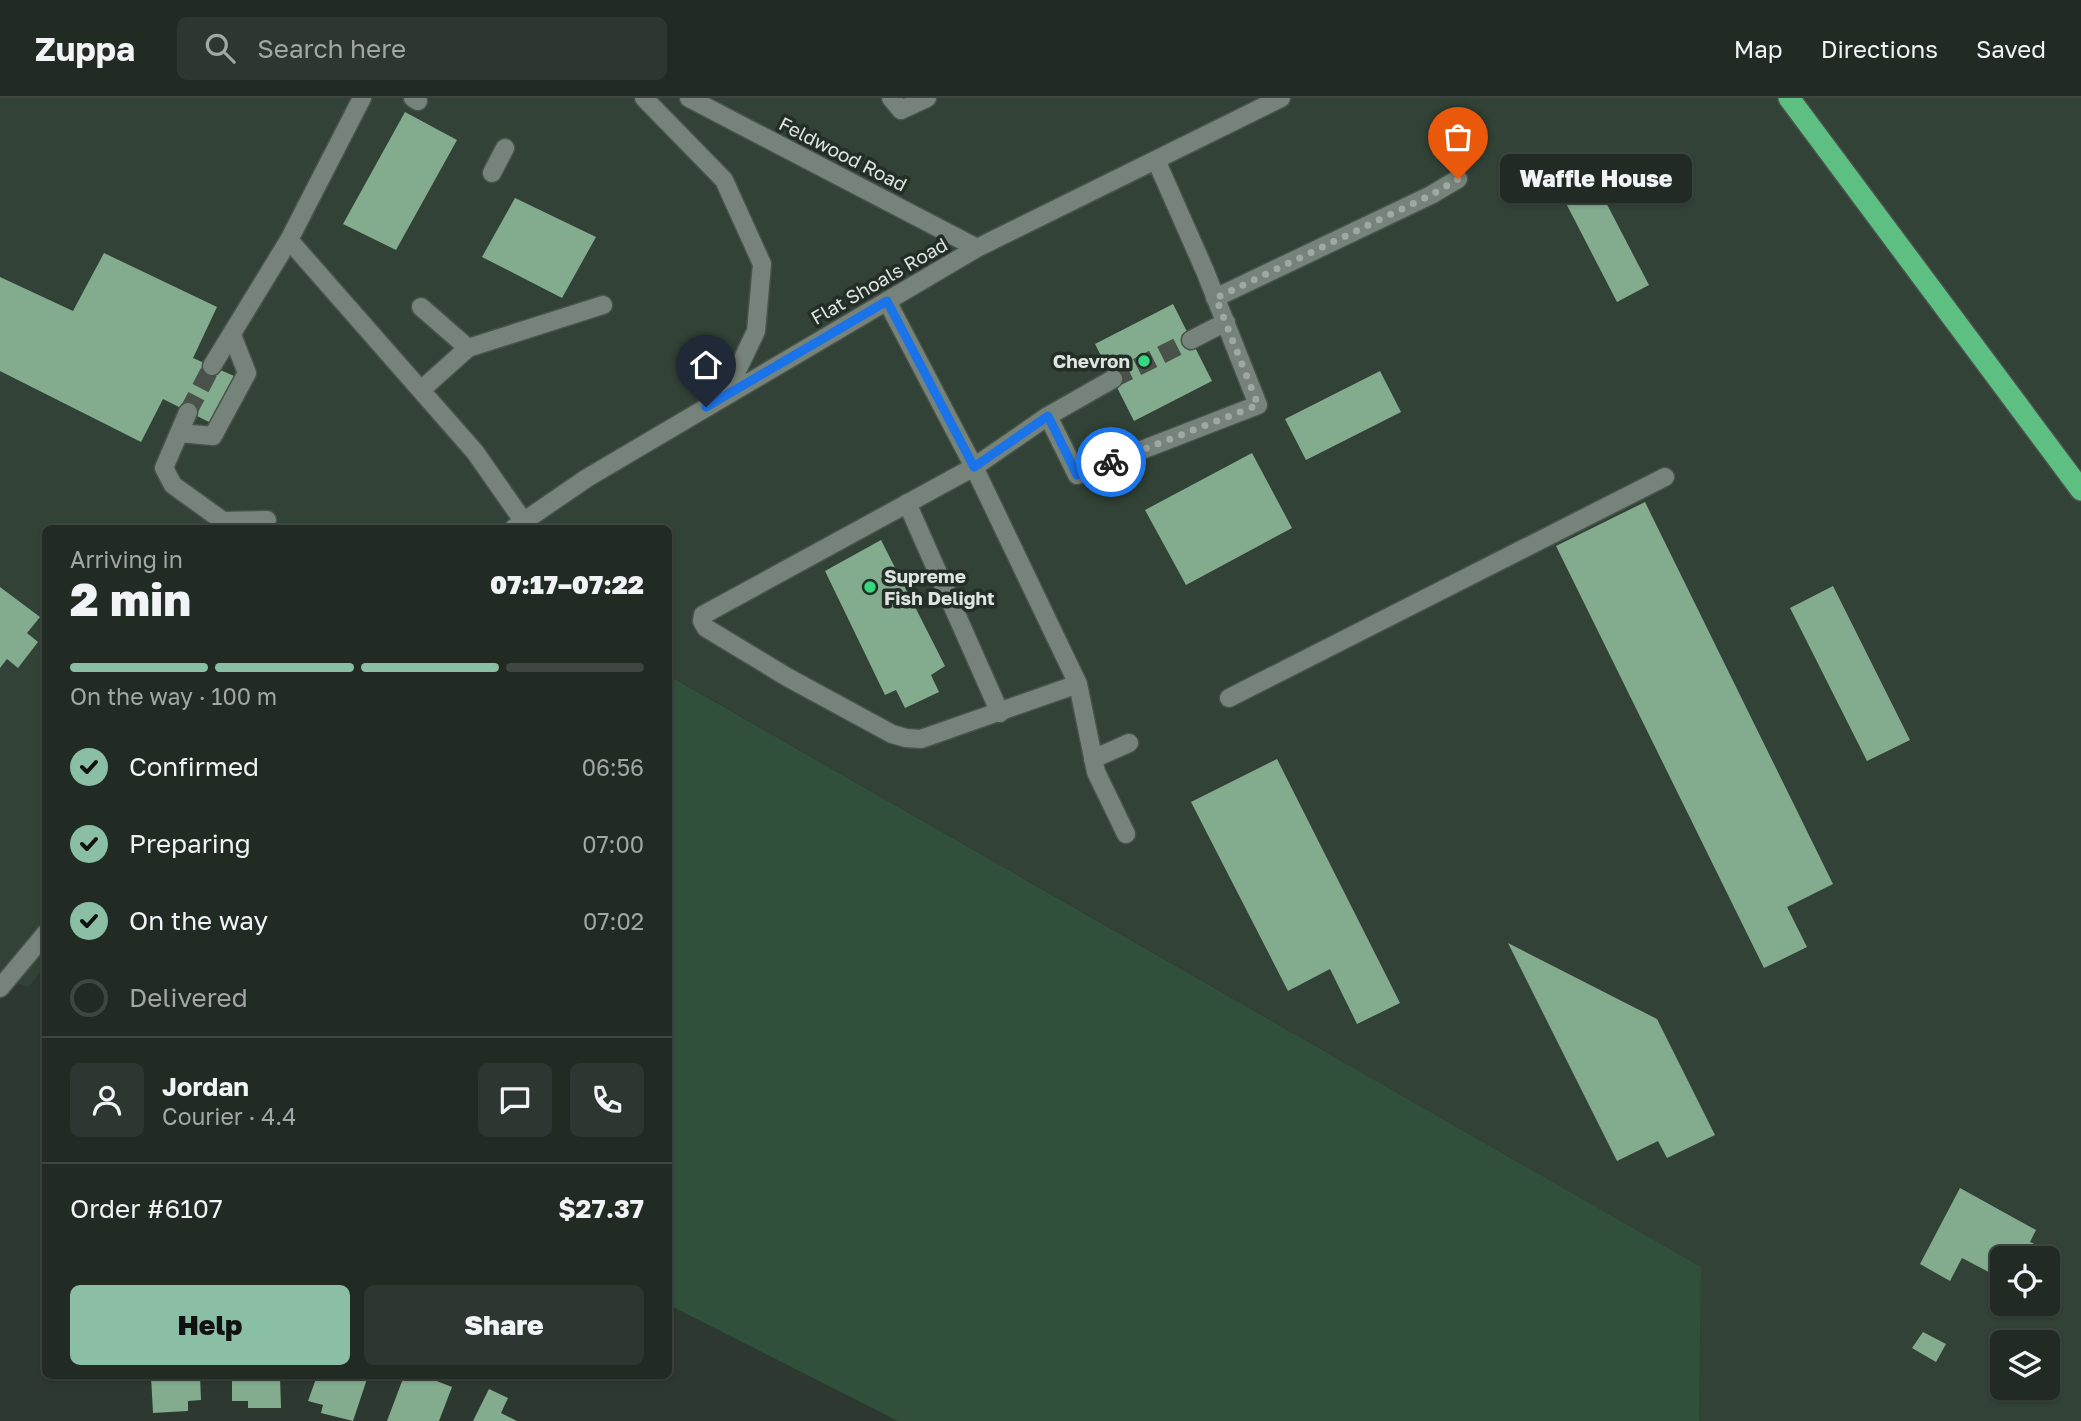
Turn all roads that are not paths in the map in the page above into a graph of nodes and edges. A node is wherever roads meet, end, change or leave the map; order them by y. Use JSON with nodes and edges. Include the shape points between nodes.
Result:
{"nodes":[{"id":1,"x":362,"y":98,"type":"edge"},
{"id":2,"x":644,"y":98,"type":"edge"},
{"id":3,"x":689,"y":98,"type":"edge"},
{"id":4,"x":891,"y":98,"type":"edge"},
{"id":5,"x":927,"y":98,"type":"edge"},
{"id":6,"x":1281,"y":98,"type":"edge"},
{"id":7,"x":1789,"y":98,"type":"edge"},
{"id":8,"x":505,"y":148,"type":"dead end"},
{"id":9,"x":1156,"y":159,"type":"junction"},
{"id":10,"x":492,"y":173,"type":"dead end"},
{"id":11,"x":1458,"y":179,"type":"dead end"},
{"id":12,"x":289,"y":240,"type":"junction"},
{"id":13,"x":977,"y":248,"type":"junction"},
{"id":14,"x":1216,"y":298,"type":"junction"},
{"id":15,"x":887,"y":301,"type":"junction"},
{"id":16,"x":603,"y":305,"type":"dead end"},
{"id":17,"x":421,"y":307,"type":"dead end"},
{"id":18,"x":1226,"y":322,"type":"junction"},
{"id":19,"x":232,"y":335,"type":"junction"},
{"id":20,"x":1191,"y":340,"type":"tunnel mouth"},
{"id":21,"x":468,"y":348,"type":"junction"},
{"id":22,"x":212,"y":366,"type":"tunnel mouth"},
{"id":23,"x":1113,"y":379,"type":"tunnel mouth"},
{"id":24,"x":421,"y":390,"type":"junction"},
{"id":25,"x":725,"y":396,"type":"junction"},
{"id":26,"x":188,"y":412,"type":"tunnel mouth"},
{"id":27,"x":1048,"y":416,"type":"junction"},
{"id":28,"x":179,"y":433,"type":"junction"},
{"id":29,"x":974,"y":467,"type":"junction"},
{"id":30,"x":1665,"y":477,"type":"dead end"},
{"id":31,"x":2081,"y":490,"type":"edge"},
{"id":32,"x":907,"y":503,"type":"junction"},
{"id":33,"x":267,"y":520,"type":"dead end"},
{"id":34,"x":519,"y":525,"type":"edge"},
{"id":35,"x":1078,"y":684,"type":"junction"},
{"id":36,"x":1229,"y":698,"type":"dead end"},
{"id":37,"x":1000,"y":713,"type":"junction"},
{"id":38,"x":1129,"y":743,"type":"dead end"},
{"id":39,"x":1093,"y":759,"type":"junction"},
{"id":40,"x":1126,"y":834,"type":"dead end"},
{"id":41,"x":42,"y":938,"type":"edge"},
{"id":42,"x":0,"y":988,"type":"edge"}],
"edges":[{"from":1,"to":12,"type":"street"},
{"from":2,"to":25,"type":"street","via":[[724,180],[762,264],[756,331]]},
{"from":3,"to":13,"type":"street","name":"Feldwood Road"},
{"from":4,"to":5,"type":"street","via":[[901,110]]},
{"from":6,"to":9,"type":"street","name":"Flat Shoals Road"},
{"from":7,"to":31,"type":"highway"},
{"from":8,"to":10,"type":"street"},
{"from":9,"to":13,"type":"street","name":"Flat Shoals Road"},
{"from":9,"to":14,"type":"street"},
{"from":11,"to":14,"type":"street"},
{"from":12,"to":19,"type":"street"},
{"from":12,"to":24,"type":"street"},
{"from":13,"to":15,"type":"street","name":"Flat Shoals Road"},
{"from":14,"to":18,"type":"street"},
{"from":15,"to":25,"type":"street","name":"Flat Shoals Road"},
{"from":15,"to":29,"type":"street"},
{"from":16,"to":21,"type":"street"},
{"from":17,"to":21,"type":"street"},
{"from":18,"to":20,"type":"street"},
{"from":18,"to":27,"type":"street","via":[[1258,405],[1077,475]]},
{"from":19,"to":22,"type":"street"},
{"from":19,"to":28,"type":"street","via":[[247,373],[225,415],[213,436]]},
{"from":21,"to":24,"type":"street"},
{"from":23,"to":27,"type":"street"},
{"from":24,"to":34,"type":"street","via":[[475,452]]},
{"from":25,"to":34,"type":"street","name":"Flat Shoals Road","via":[[587,478]]},
{"from":26,"to":28,"type":"street"},
{"from":27,"to":29,"type":"street"},
{"from":28,"to":33,"type":"street","via":[[164,468],[173,485],[223,521]]},
{"from":29,"to":32,"type":"street"},
{"from":29,"to":35,"type":"street"},
{"from":30,"to":36,"type":"street"},
{"from":32,"to":37,"type":"street"},
{"from":32,"to":37,"type":"street","via":[[703,615],[702,621],[706,628],[787,677],[892,734],[922,739]]},
{"from":35,"to":37,"type":"street"},
{"from":35,"to":39,"type":"street"},
{"from":38,"to":39,"type":"street"},
{"from":39,"to":40,"type":"street"},
{"from":41,"to":42,"type":"street"}]}
